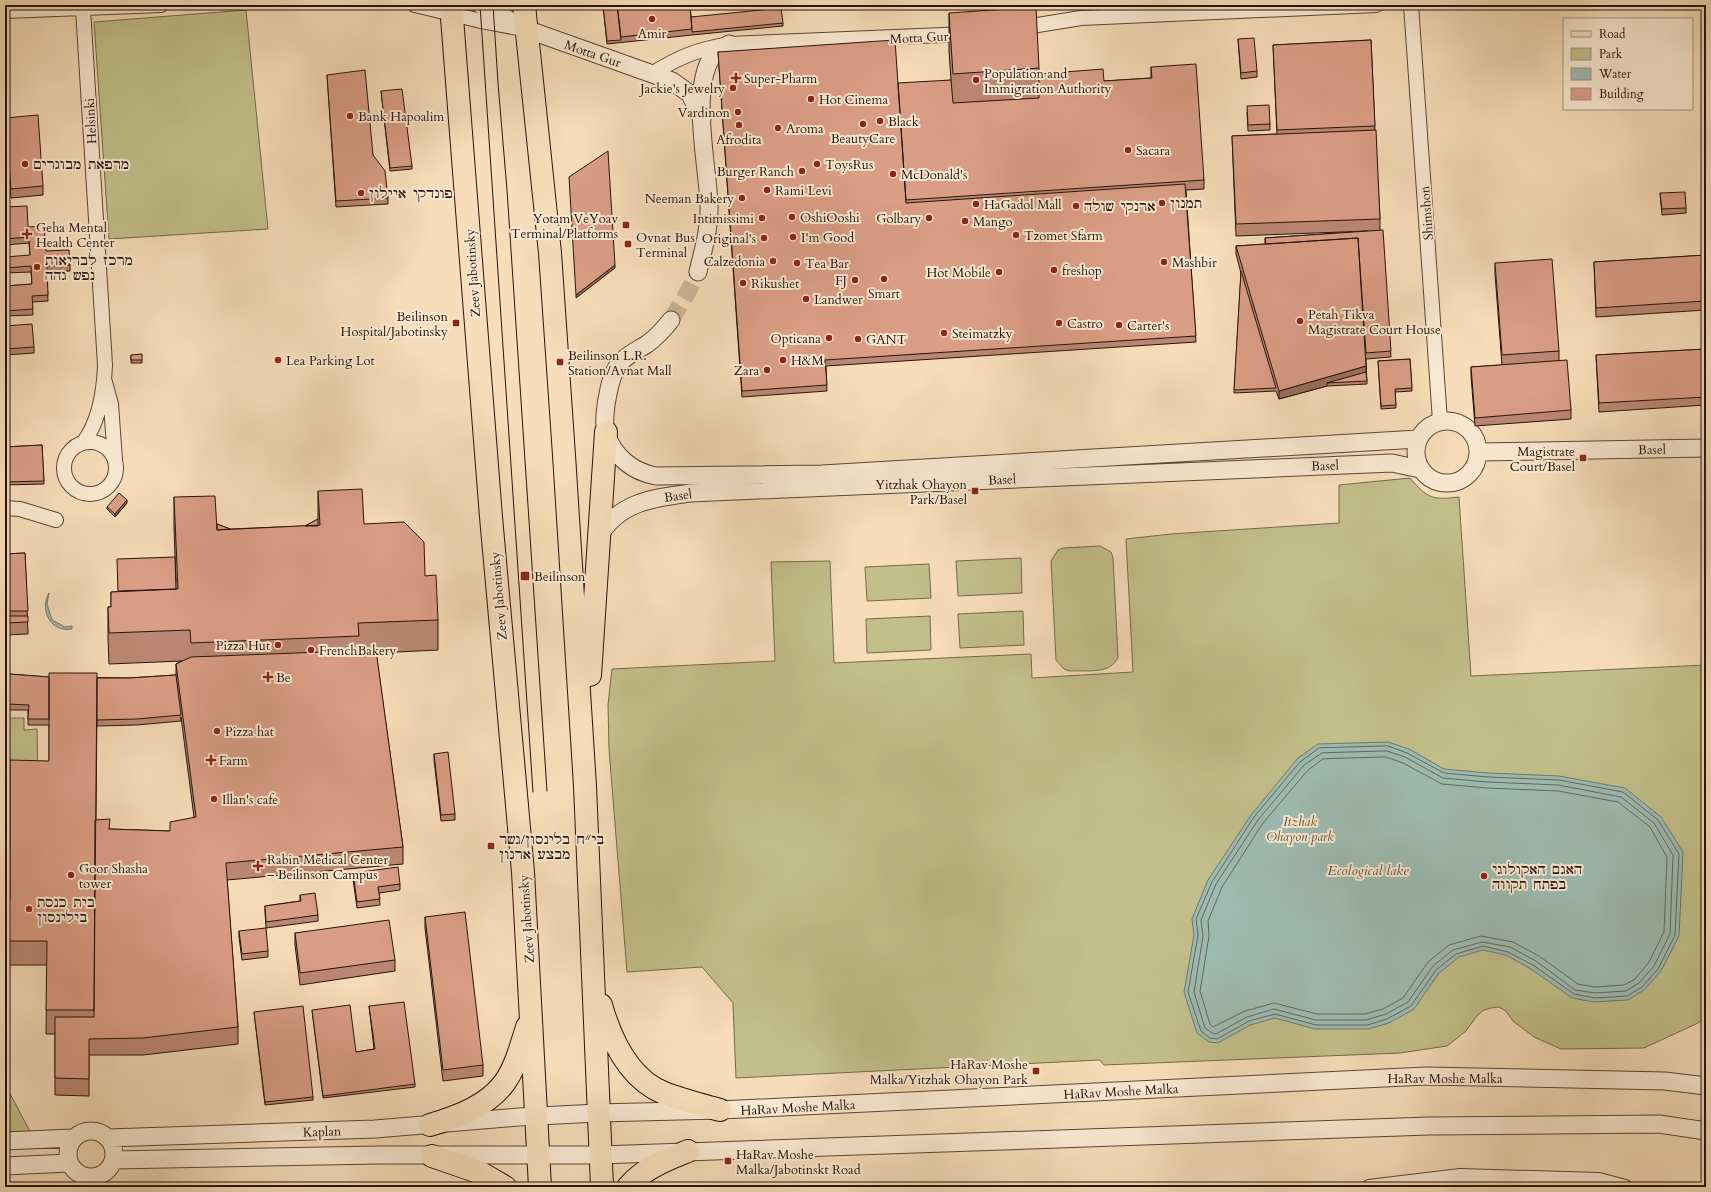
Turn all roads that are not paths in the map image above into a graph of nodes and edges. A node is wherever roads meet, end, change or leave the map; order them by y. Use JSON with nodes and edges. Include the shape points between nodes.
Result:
{"nodes":[{"id":1,"x":161,"y":5,"type":"edge"},
{"id":2,"x":415,"y":5,"type":"edge"},
{"id":3,"x":481,"y":5,"type":"edge"},
{"id":4,"x":524,"y":5,"type":"edge"},
{"id":5,"x":1007,"y":5,"type":"edge"},
{"id":6,"x":1376,"y":5,"type":"edge"},
{"id":7,"x":1411,"y":5,"type":"edge"},
{"id":8,"x":83,"y":8,"type":"junction"},
{"id":9,"x":451,"y":9,"type":"edge"},
{"id":10,"x":5,"y":11,"type":"edge"},
{"id":11,"x":526,"y":29,"type":"junction"},
{"id":12,"x":979,"y":33,"type":"edge"},
{"id":13,"x":729,"y":44,"type":"junction"},
{"id":14,"x":653,"y":73,"type":"junction"},
{"id":15,"x":702,"y":119,"type":"junction"},
{"id":16,"x":698,"y":272,"type":"tunnel mouth"},
{"id":17,"x":671,"y":320,"type":"tunnel mouth"},
{"id":18,"x":104,"y":377,"type":"junction"},
{"id":19,"x":1440,"y":422,"type":"junction"},
{"id":20,"x":606,"y":432,"type":"junction"},
{"id":21,"x":1418,"y":439,"type":"junction"},
{"id":22,"x":83,"y":442,"type":"junction"},
{"id":23,"x":1706,"y":448,"type":"edge"},
{"id":24,"x":1478,"y":452,"type":"junction"},
{"id":25,"x":116,"y":461,"type":"junction"},
{"id":26,"x":1420,"y":469,"type":"junction"},
{"id":27,"x":5,"y":508,"type":"edge"},
{"id":28,"x":56,"y":520,"type":"dead end"},
{"id":29,"x":598,"y":538,"type":"junction"},
{"id":30,"x":585,"y":786,"type":"junction"},
{"id":31,"x":594,"y":978,"type":"junction"},
{"id":32,"x":532,"y":1013,"type":"junction"},
{"id":33,"x":1706,"y":1086,"type":"edge"},
{"id":34,"x":720,"y":1110,"type":"junction"},
{"id":35,"x":598,"y":1113,"type":"junction"},
{"id":36,"x":536,"y":1118,"type":"junction"},
{"id":37,"x":430,"y":1124,"type":"junction"},
{"id":38,"x":1706,"y":1131,"type":"edge"},
{"id":39,"x":73,"y":1138,"type":"junction"},
{"id":40,"x":108,"y":1138,"type":"junction"},
{"id":41,"x":5,"y":1141,"type":"edge"},
{"id":42,"x":688,"y":1151,"type":"junction"},
{"id":43,"x":538,"y":1155,"type":"junction"},
{"id":44,"x":600,"y":1155,"type":"junction"},
{"id":45,"x":432,"y":1156,"type":"junction"},
{"id":46,"x":114,"y":1160,"type":"junction"},
{"id":47,"x":69,"y":1163,"type":"junction"},
{"id":48,"x":5,"y":1166,"type":"edge"},
{"id":49,"x":91,"y":1182,"type":"edge"},
{"id":50,"x":505,"y":1187,"type":"edge"},
{"id":51,"x":540,"y":1187,"type":"edge"},
{"id":52,"x":602,"y":1187,"type":"edge"},
{"id":53,"x":628,"y":1187,"type":"edge"},
{"id":54,"x":1369,"y":1187,"type":"edge"},
{"id":55,"x":1625,"y":1187,"type":"edge"}],
"edges":[{"from":1,"to":8,"type":"street"},
{"from":2,"to":9,"type":"street"},
{"from":3,"to":11,"type":"street","name":"Motta Gur"},
{"from":4,"to":11,"type":"main road"},
{"from":5,"to":6,"type":"street","via":[[1006,30],[1082,18]]},
{"from":7,"to":19,"type":"street","name":"Shimshon"},
{"from":8,"to":10,"type":"street"},
{"from":8,"to":18,"type":"street","name":"Helsinki"},
{"from":9,"to":11,"type":"street","via":[[494,24]]},
{"from":9,"to":32,"type":"main road","name":"Zeev Jabotinsky","via":[[491,517],[523,872]]},
{"from":11,"to":14,"type":"street","name":"Motta Gur"},
{"from":11,"to":30,"type":"main road","via":[[550,253]]},
{"from":12,"to":13,"type":"street","name":"Motta Gur"},
{"from":13,"to":14,"type":"street","name":"Motta Gur","via":[[678,58]]},
{"from":13,"to":15,"type":"street","via":[[713,57],[705,74]]},
{"from":14,"to":15,"type":"street","via":[[672,81],[690,94]]},
{"from":15,"to":16,"type":"street","via":[[710,206],[709,223]]},
{"from":17,"to":20,"type":"street","via":[[658,335],[620,363],[610,382],[606,403]]},
{"from":18,"to":22,"type":"street","name":"Helsinki","via":[[96,421]]},
{"from":18,"to":25,"type":"street","name":"Helsinki","via":[[110,404]]},
{"from":19,"to":21,"type":"street","via":[[1431,425]]},
{"from":19,"to":24,"type":"street","via":[[1450,421],[1466,428],[1475,439]]},
{"from":20,"to":21,"type":"street","name":"Basel","via":[[616,452],[630,467],[644,474],[656,476],[822,474]]},
{"from":20,"to":29,"type":"main road"},
{"from":21,"to":26,"type":"street","via":[[1416,458]]},
{"from":22,"to":25,"type":"street","via":[[91,441],[107,447]]},
{"from":22,"to":25,"type":"street","via":[[71,450],[64,463],[66,479],[78,491],[86,494],[103,491],[109,486],[115,474]]},
{"from":23,"to":24,"type":"street","name":"Basel"},
{"from":24,"to":26,"type":"street","via":[[1477,462],[1472,471],[1456,482],[1437,482],[1427,477]]},
{"from":26,"to":29,"type":"street","name":"Basel","via":[[1392,463],[690,493],[645,501],[632,506],[613,518]]},
{"from":27,"to":28,"type":"street","via":[[20,509]]},
{"from":29,"to":30,"type":"main road"},
{"from":30,"to":31,"type":"main road"},
{"from":31,"to":34,"type":"main road","via":[[612,1038],[633,1071],[663,1093]]},
{"from":31,"to":35,"type":"main road"},
{"from":32,"to":36,"type":"main road","name":"Zeev Jabotinsky"},
{"from":32,"to":37,"type":"main road","via":[[519,1052],[504,1083],[481,1103],[460,1116]]},
{"from":33,"to":34,"type":"street","name":"HaRav Moshe Malka","via":[[1665,1081],[1426,1076]]},
{"from":34,"to":35,"type":"street","name":"HaRav Moshe Malka"},
{"from":35,"to":36,"type":"street","name":"HaRav Moshe Malka"},
{"from":35,"to":44,"type":"main road"},
{"from":36,"to":37,"type":"street","name":"Kaplan"},
{"from":36,"to":43,"type":"main road","name":"Zeev Jabotinsky"},
{"from":37,"to":40,"type":"street","name":"Kaplan","via":[[375,1129]]},
{"from":38,"to":42,"type":"street","via":[[1659,1124],[1429,1126]]},
{"from":39,"to":40,"type":"street","via":[[87,1130],[102,1133]]},
{"from":39,"to":41,"type":"street"},
{"from":39,"to":47,"type":"street","via":[[67,1152]]},
{"from":40,"to":46,"type":"street","via":[[112,1144]]},
{"from":42,"to":44,"type":"street"},
{"from":42,"to":53,"type":"main road","via":[[653,1166]]},
{"from":43,"to":44,"type":"street"},
{"from":43,"to":45,"type":"street","name":"Kaplan"},
{"from":43,"to":51,"type":"main road","name":"Zeev Jabotinsky"},
{"from":44,"to":52,"type":"main road"},
{"from":45,"to":46,"type":"street","name":"Kaplan"},
{"from":45,"to":50,"type":"main road","via":[[481,1173]]},
{"from":46,"to":49,"type":"street","via":[[105,1173]]},
{"from":47,"to":48,"type":"street"},
{"from":47,"to":49,"type":"street","via":[[76,1172]]},
{"from":54,"to":55,"type":"street","via":[[1460,1176],[1599,1180]]}]}
